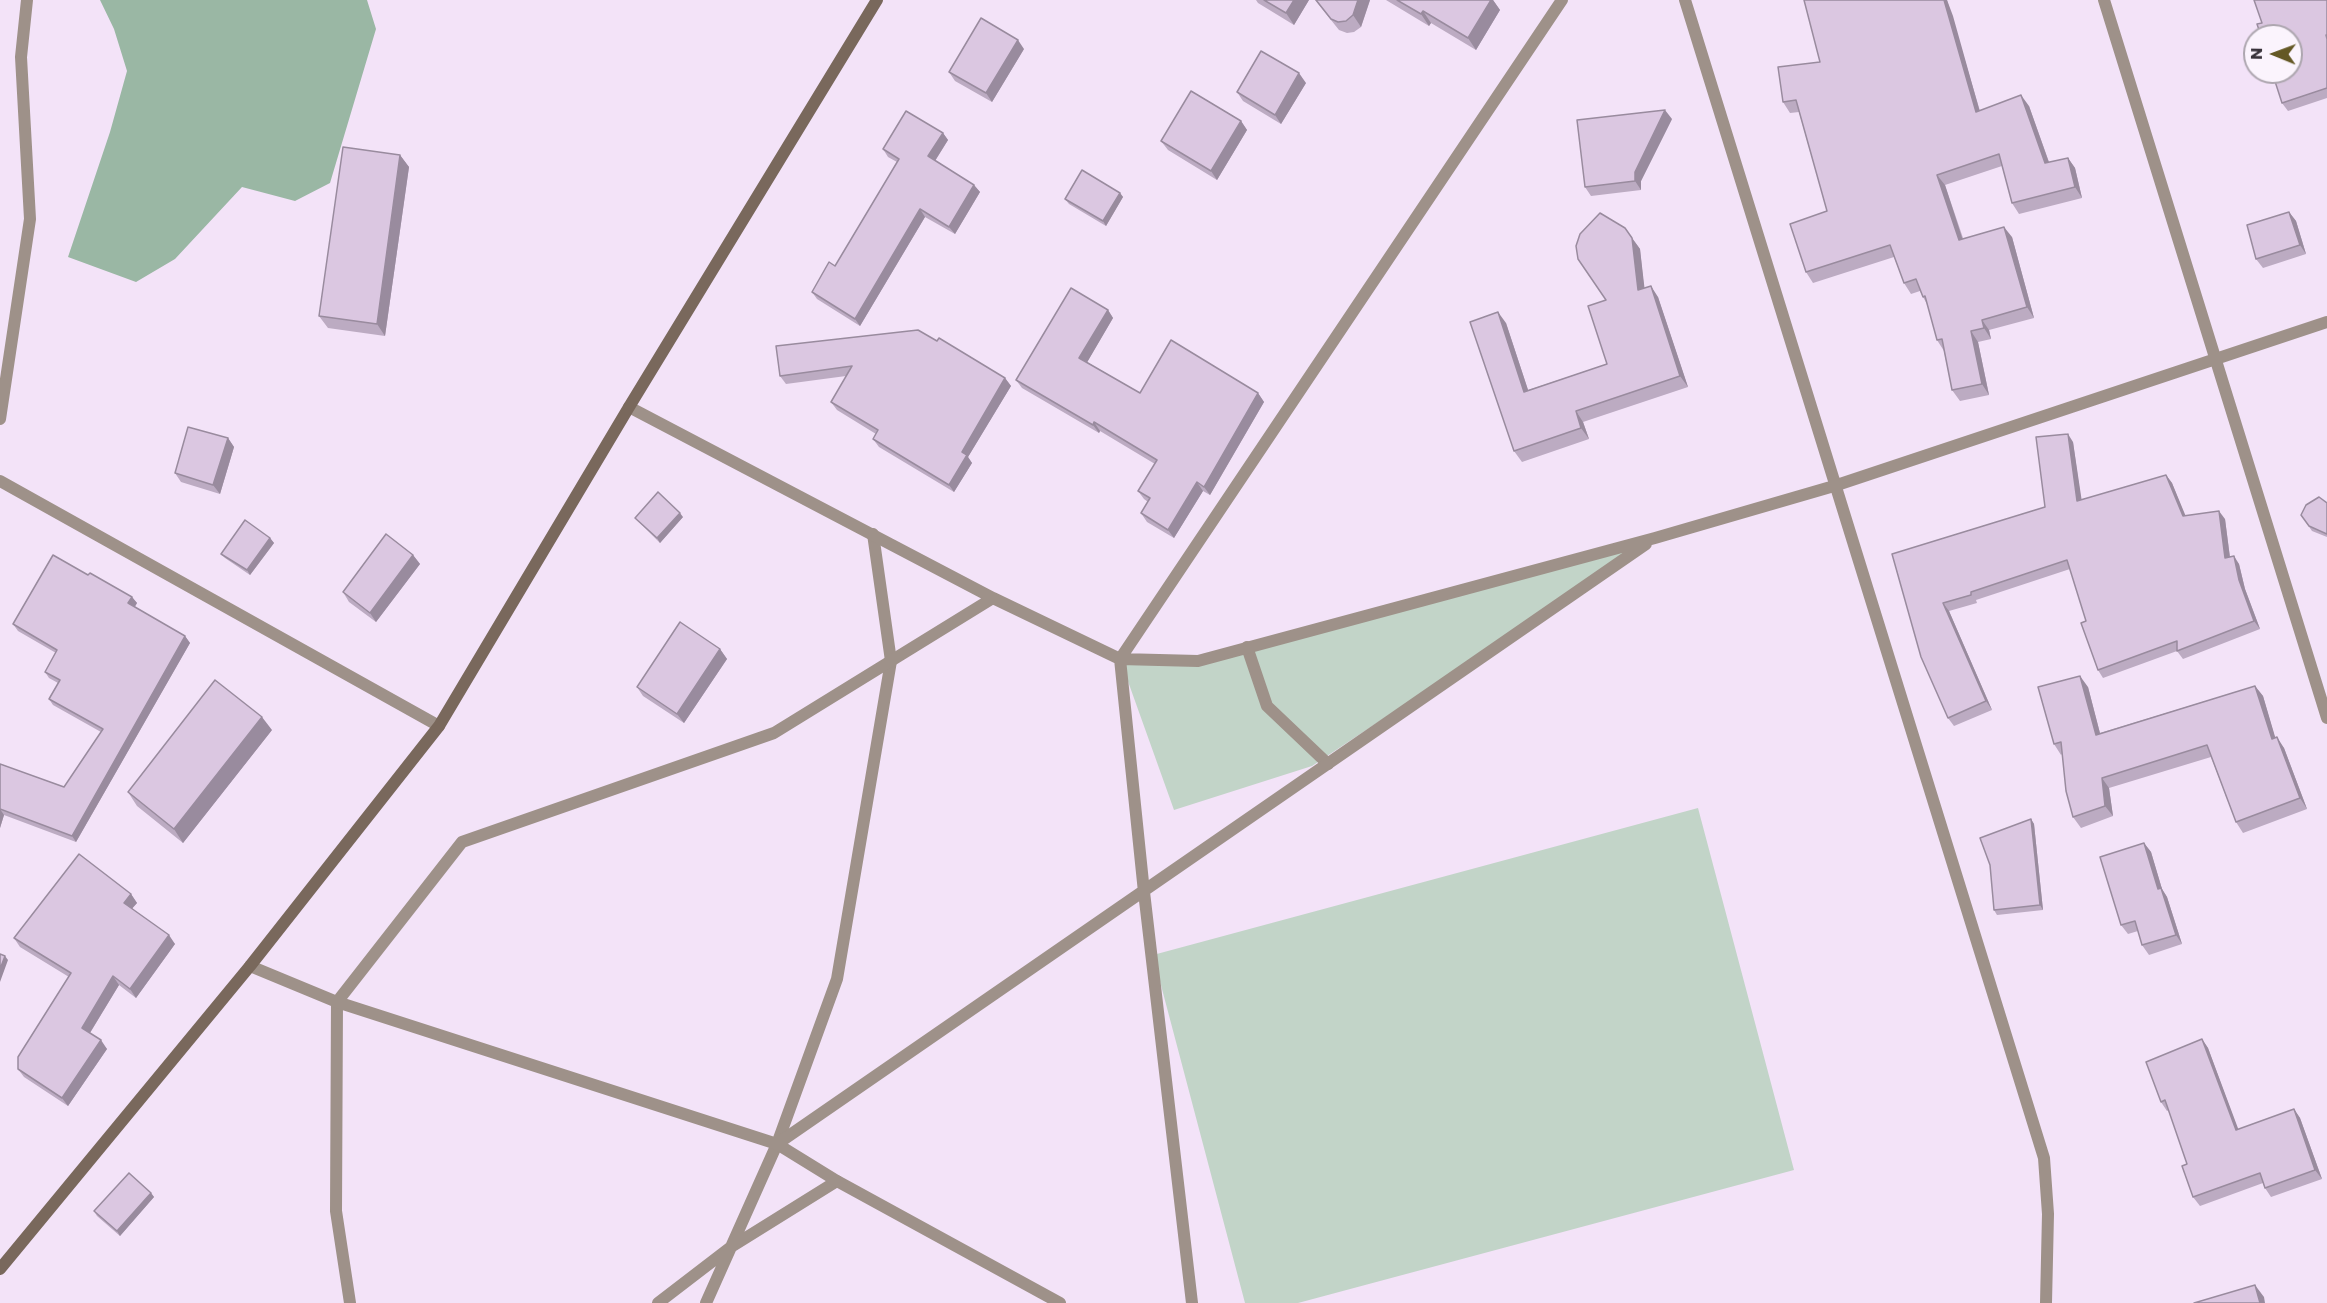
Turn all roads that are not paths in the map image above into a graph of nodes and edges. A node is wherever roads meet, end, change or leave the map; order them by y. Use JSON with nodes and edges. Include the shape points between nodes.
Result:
{"nodes":[{"id":1,"x":27,"y":0,"type":"edge"},
{"id":2,"x":877,"y":0,"type":"edge"},
{"id":3,"x":1563,"y":0,"type":"edge"},
{"id":4,"x":1685,"y":0,"type":"edge"},
{"id":5,"x":2104,"y":0,"type":"edge"},
{"id":6,"x":2327,"y":322,"type":"edge"},
{"id":7,"x":2216,"y":359,"type":"junction"},
{"id":8,"x":2,"y":393,"type":"edge"},
{"id":9,"x":629,"y":407,"type":"junction"},
{"id":10,"x":0,"y":419,"type":"edge"},
{"id":11,"x":0,"y":481,"type":"edge"},
{"id":12,"x":1834,"y":486,"type":"junction"},
{"id":13,"x":873,"y":534,"type":"junction"},
{"id":14,"x":1655,"y":538,"type":"junction"},
{"id":15,"x":993,"y":598,"type":"junction"},
{"id":16,"x":1247,"y":647,"type":"junction"},
{"id":17,"x":1120,"y":660,"type":"junction"},
{"id":18,"x":891,"y":662,"type":"junction"},
{"id":19,"x":2327,"y":718,"type":"edge"},
{"id":20,"x":438,"y":726,"type":"junction"},
{"id":21,"x":1328,"y":764,"type":"junction"},
{"id":22,"x":1144,"y":892,"type":"junction"},
{"id":23,"x":250,"y":966,"type":"junction"},
{"id":24,"x":337,"y":1002,"type":"junction"},
{"id":25,"x":777,"y":1144,"type":"junction"},
{"id":26,"x":837,"y":1180,"type":"junction"},
{"id":27,"x":731,"y":1247,"type":"junction"},
{"id":28,"x":0,"y":1269,"type":"edge"},
{"id":29,"x":350,"y":1303,"type":"edge"},
{"id":30,"x":658,"y":1303,"type":"edge"},
{"id":31,"x":706,"y":1303,"type":"edge"},
{"id":32,"x":1060,"y":1303,"type":"edge"},
{"id":33,"x":1192,"y":1303,"type":"edge"},
{"id":34,"x":2046,"y":1303,"type":"edge"}],
"edges":[{"from":1,"to":8,"type":"street","via":[[21,57],[30,219]]},
{"from":2,"to":9,"type":"main road"},
{"from":3,"to":17,"type":"street"},
{"from":4,"to":12,"type":"street"},
{"from":5,"to":7,"type":"street"},
{"from":6,"to":7,"type":"street"},
{"from":7,"to":12,"type":"street"},
{"from":7,"to":19,"type":"street"},
{"from":8,"to":10,"type":"street"},
{"from":9,"to":13,"type":"street"},
{"from":9,"to":20,"type":"main road"},
{"from":11,"to":20,"type":"street"},
{"from":12,"to":14,"type":"street"},
{"from":12,"to":34,"type":"street","via":[[2044,1158],[2048,1214]]},
{"from":13,"to":15,"type":"street"},
{"from":13,"to":18,"type":"street"},
{"from":14,"to":16,"type":"street"},
{"from":14,"to":21,"type":"street"},
{"from":15,"to":17,"type":"street"},
{"from":15,"to":18,"type":"street"},
{"from":16,"to":17,"type":"street","via":[[1198,661]]},
{"from":16,"to":21,"type":"street","via":[[1268,706]]},
{"from":17,"to":22,"type":"street"},
{"from":18,"to":24,"type":"street","via":[[774,733],[462,842]]},
{"from":18,"to":25,"type":"street","via":[[837,978]]},
{"from":20,"to":23,"type":"main road"},
{"from":21,"to":22,"type":"street"},
{"from":22,"to":25,"type":"street"},
{"from":22,"to":33,"type":"street"},
{"from":23,"to":24,"type":"street"},
{"from":23,"to":28,"type":"main road"},
{"from":24,"to":25,"type":"street"},
{"from":24,"to":29,"type":"street","via":[[336,1211]]},
{"from":25,"to":26,"type":"street"},
{"from":25,"to":27,"type":"street"},
{"from":26,"to":27,"type":"street"},
{"from":26,"to":32,"type":"street"},
{"from":27,"to":30,"type":"street"},
{"from":27,"to":31,"type":"street"}]}
